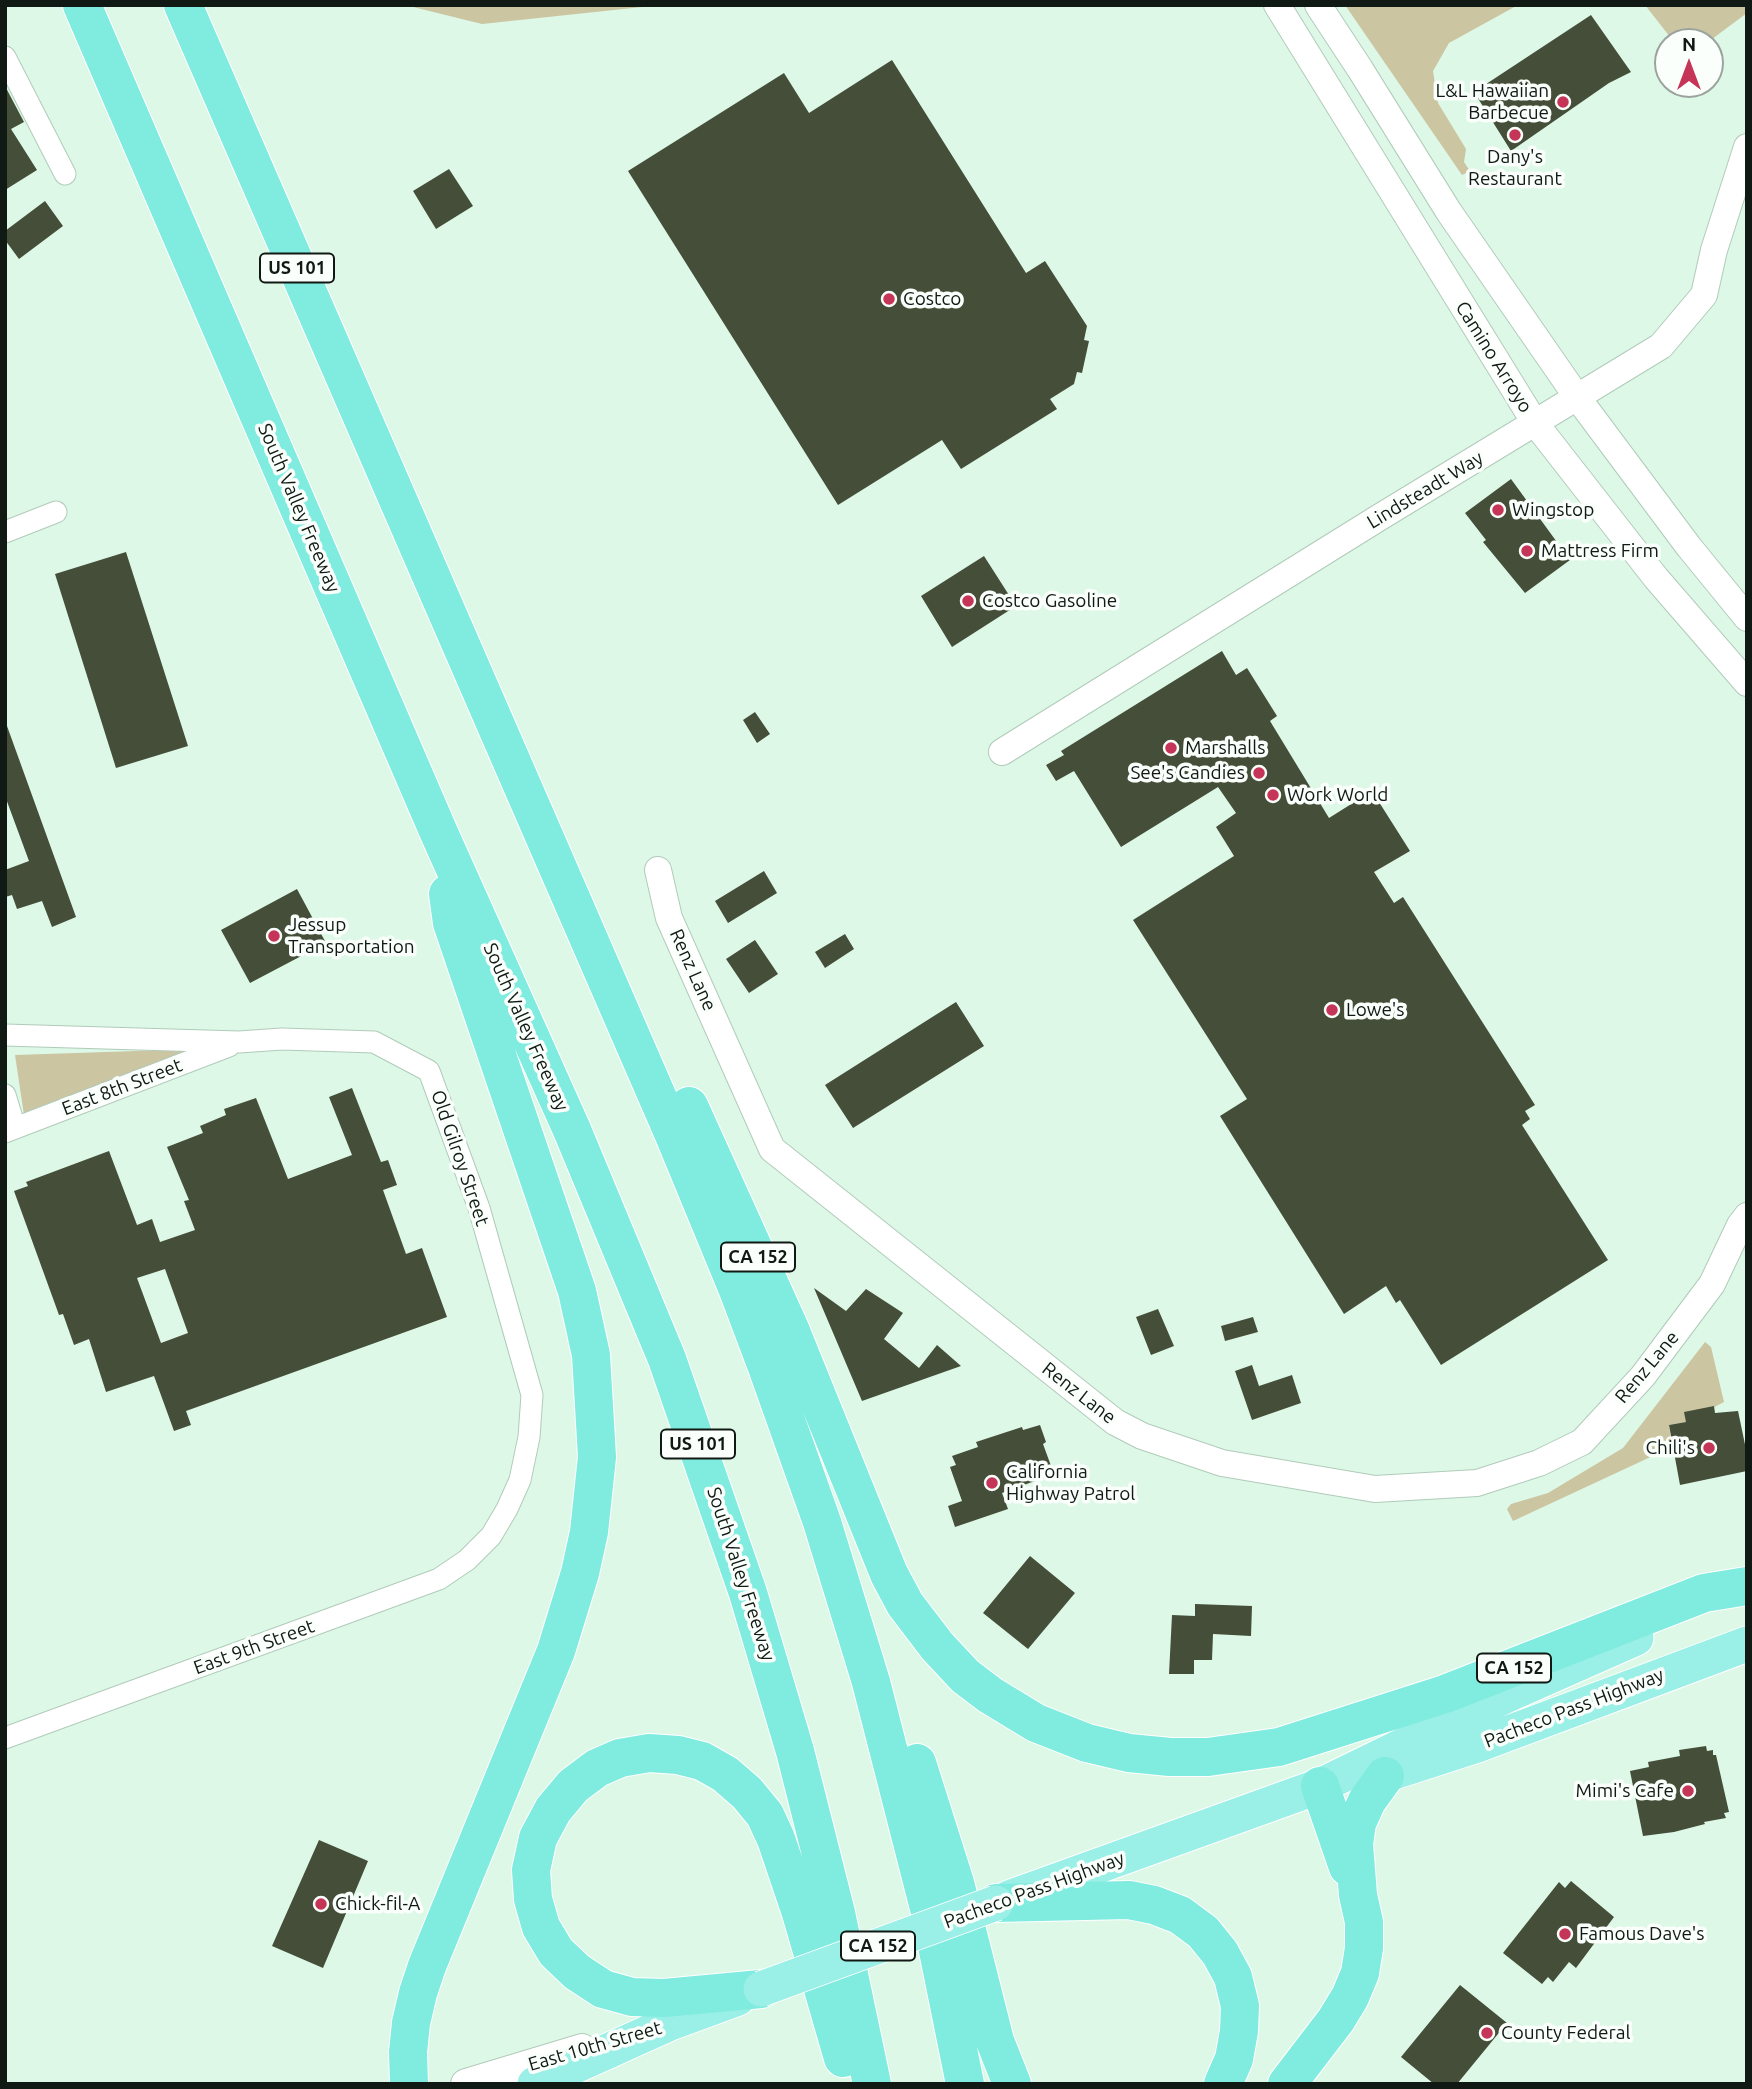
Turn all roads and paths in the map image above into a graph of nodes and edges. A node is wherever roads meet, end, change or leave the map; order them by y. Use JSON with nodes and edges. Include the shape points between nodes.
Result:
{"nodes":[{"id":1,"x":82,"y":5,"type":"edge"},
{"id":2,"x":183,"y":5,"type":"edge"},
{"id":3,"x":1277,"y":5,"type":"edge"},
{"id":4,"x":1318,"y":5,"type":"edge"},
{"id":5,"x":5,"y":57,"type":"edge"},
{"id":6,"x":1747,"y":146,"type":"edge"},
{"id":7,"x":65,"y":174,"type":"dead end"},
{"id":8,"x":1577,"y":397,"type":"junction"},
{"id":9,"x":1535,"y":423,"type":"junction"},
{"id":10,"x":56,"y":512,"type":"dead end"},
{"id":11,"x":411,"y":531,"type":"junction"},
{"id":12,"x":5,"y":532,"type":"edge"},
{"id":13,"x":1747,"y":618,"type":"edge"},
{"id":14,"x":1747,"y":683,"type":"edge"},
{"id":15,"x":1002,"y":752,"type":"dead end"},
{"id":16,"x":439,"y":833,"type":"junction"},
{"id":17,"x":658,"y":870,"type":"dead end"},
{"id":18,"x":5,"y":1035,"type":"edge"},
{"id":19,"x":239,"y":1042,"type":"junction"},
{"id":20,"x":5,"y":1095,"type":"edge"},
{"id":21,"x":10,"y":1130,"type":"edge"},
{"id":22,"x":1747,"y":1216,"type":"edge"},
{"id":23,"x":1747,"y":1255,"type":"edge"},
{"id":24,"x":1712,"y":1284,"type":"junction"},
{"id":25,"x":795,"y":1444,"type":"junction"},
{"id":26,"x":491,"y":1536,"type":"joint"},
{"id":27,"x":1747,"y":1588,"type":"edge"},
{"id":28,"x":1747,"y":1644,"type":"edge"},
{"id":29,"x":5,"y":1738,"type":"edge"},
{"id":30,"x":1385,"y":1776,"type":"junction"},
{"id":31,"x":1320,"y":1787,"type":"junction"},
{"id":32,"x":1359,"y":1895,"type":"junction"},
{"id":33,"x":996,"y":1903,"type":"junction"},
{"id":34,"x":761,"y":1989,"type":"junction"},
{"id":35,"x":670,"y":2023,"type":"junction"},
{"id":36,"x":409,"y":2084,"type":"edge"},
{"id":37,"x":466,"y":2084,"type":"edge"},
{"id":38,"x":535,"y":2084,"type":"edge"},
{"id":39,"x":849,"y":2084,"type":"edge"},
{"id":40,"x":872,"y":2084,"type":"edge"},
{"id":41,"x":965,"y":2084,"type":"edge"},
{"id":42,"x":1012,"y":2084,"type":"edge"},
{"id":43,"x":1223,"y":2084,"type":"edge"},
{"id":44,"x":1287,"y":2084,"type":"edge"}],
"edges":[{"from":1,"to":16,"type":"highway","name":"South Valley Freeway","number":"US 101"},
{"from":2,"to":11,"type":"highway","number":"US 101"},
{"from":3,"to":9,"type":"street","name":"Camino Arroyo"},
{"from":4,"to":8,"type":"street","via":[[1449,212]]},
{"from":5,"to":7,"type":"street"},
{"from":6,"to":8,"type":"street","name":"Lindsteadt Way","via":[[1704,295],[1661,346]]},
{"from":8,"to":9,"type":"street","name":"Lindsteadt Way"},
{"from":8,"to":13,"type":"street"},
{"from":9,"to":14,"type":"street","name":"Camino Arroyo"},
{"from":9,"to":15,"type":"street","name":"Lindsteadt Way"},
{"from":10,"to":12,"type":"street"},
{"from":11,"to":25,"type":"highway","number":"US 101","via":[[707,1212]]},
{"from":11,"to":27,"type":"highway","number":"CA 152","via":[[668,1059],[790,1329],[889,1574],[905,1604],[965,1676],[1036,1723],[1087,1743],[1170,1757],[1230,1755],[1279,1747],[1445,1694],[1704,1593]]},
{"from":16,"to":36,"type":"highway","via":[[452,923],[577,1291],[591,1356],[597,1457],[589,1532],[556,1651],[418,1993],[408,2052]]},
{"from":16,"to":40,"type":"highway","name":"South Valley Freeway","number":"US 101","via":[[636,1283],[723,1515],[817,1832]]},
{"from":17,"to":24,"type":"street","name":"Renz Lane","via":[[669,918],[772,1149],[1115,1422],[1142,1436],[1222,1463],[1375,1489],[1478,1483],[1539,1463],[1582,1441],[1643,1376]]},
{"from":18,"to":19,"type":"street","name":"Old Gilroy Street"},
{"from":19,"to":21,"type":"street","name":"East 8th Street"},
{"from":19,"to":26,"type":"street","name":"Old Gilroy Street","via":[[374,1042],[429,1071],[479,1208],[532,1395],[520,1480]]},
{"from":20,"to":21,"type":"street"},
{"from":22,"to":24,"type":"street","name":"Renz Lane"},
{"from":23,"to":24,"type":"street","name":"Renz Lane"},
{"from":25,"to":41,"type":"highway","number":"US 101","via":[[892,1760],[931,1916]]},
{"from":25,"to":42,"type":"highway","via":[[921,1774],[955,1883],[995,2041]]},
{"from":26,"to":29,"type":"street","name":"East 9th Street","via":[[439,1579]]},
{"from":27,"to":31,"type":"highway","name":"Pacheco Pass Highway","via":[[1507,1695]]},
{"from":28,"to":30,"type":"highway","name":"Pacheco Pass Highway","number":"CA 152"},
{"from":30,"to":31,"type":"highway","name":"Pacheco Pass Highway","number":"CA 152"},
{"from":30,"to":32,"type":"highway","via":[[1357,1824],[1354,1844]]},
{"from":31,"to":32,"type":"highway"},
{"from":31,"to":33,"type":"highway","name":"Pacheco Pass Highway","number":"CA 152"},
{"from":32,"to":44,"type":"highway","via":[[1364,1922],[1360,1973],[1336,2020]]},
{"from":33,"to":34,"type":"highway","name":"Pacheco Pass Highway","number":"CA 152","bridge":true},
{"from":33,"to":43,"type":"highway","via":[[1129,1900],[1180,1915],[1203,1932],[1233,1977],[1240,2006],[1234,2059]]},
{"from":34,"to":35,"type":"highway","name":"Pacheco Pass Highway","number":"CA 152"},
{"from":34,"to":39,"type":"highway","via":[[632,1997],[603,1989],[556,1952],[541,1927],[531,1870],[538,1838],[573,1786],[608,1763],[649,1753],[702,1761],[747,1793],[776,1839]]},
{"from":35,"to":37,"type":"main road","name":"East 10th Street"},
{"from":35,"to":38,"type":"highway","name":"East 10th Street","number":"CA 152"}]}
